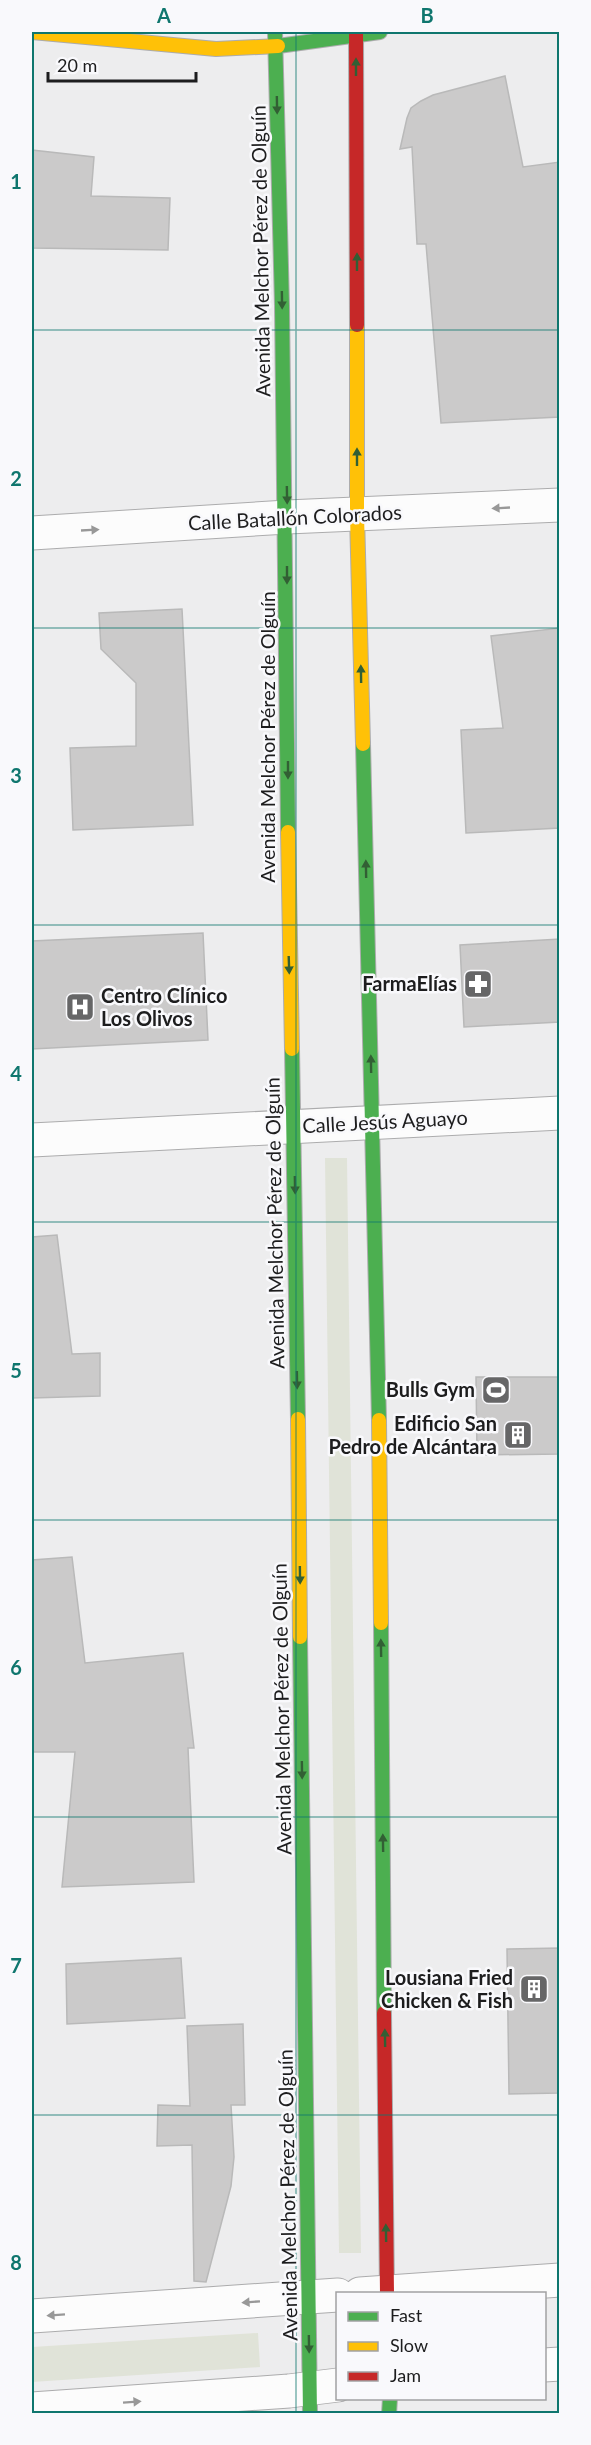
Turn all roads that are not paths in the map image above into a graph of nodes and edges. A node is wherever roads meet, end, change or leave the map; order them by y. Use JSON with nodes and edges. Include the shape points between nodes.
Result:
{"nodes":[{"id":1,"x":32,"y":32,"type":"edge"},
{"id":2,"x":275,"y":32,"type":"edge"},
{"id":3,"x":381,"y":32,"type":"edge"},
{"id":4,"x":356,"y":34,"type":"edge"},
{"id":5,"x":276,"y":46,"type":"junction"},
{"id":6,"x":560,"y":505,"type":"edge"},
{"id":7,"x":357,"y":515,"type":"junction"},
{"id":8,"x":287,"y":517,"type":"junction"},
{"id":9,"x":32,"y":533,"type":"edge"},
{"id":10,"x":560,"y":1113,"type":"edge"},
{"id":11,"x":373,"y":1122,"type":"junction"},
{"id":12,"x":294,"y":1127,"type":"junction"},
{"id":13,"x":32,"y":1140,"type":"edge"},
{"id":14,"x":560,"y":2280,"type":"edge"},
{"id":15,"x":378,"y":2292,"type":"edge"},
{"id":16,"x":392,"y":2292,"type":"edge"},
{"id":17,"x":323,"y":2296,"type":"edge"},
{"id":18,"x":32,"y":2316,"type":"edge"},
{"id":19,"x":319,"y":2396,"type":"edge"},
{"id":20,"x":32,"y":2409,"type":"edge"}],
"edges":[{"from":1,"to":5,"type":"main road","via":[[216,49]]},
{"from":2,"to":5,"type":"main road","name":"Avenida Melchor Pérez de Olguín"},
{"from":3,"to":4,"type":"main road"},
{"from":4,"to":5,"type":"main road"},
{"from":7,"to":4,"type":"main road","one_way":true},
{"from":5,"to":8,"type":"main road","name":"Avenida Melchor Pérez de Olguín","one_way":true},
{"from":6,"to":7,"type":"street","name":"Calle Batallón Colorados","one_way":true},
{"from":7,"to":8,"type":"street","name":"Calle Batallón Colorados"},
{"from":11,"to":7,"type":"main road","one_way":true},
{"from":9,"to":8,"type":"street","name":"Calle Batallón Colorados","one_way":true},
{"from":8,"to":12,"type":"main road","name":"Avenida Melchor Pérez de Olguín","one_way":true,"via":[[288,943]]},
{"from":10,"to":11,"type":"street","name":"Calle Jesús Aguayo"},
{"from":11,"to":12,"type":"street","name":"Calle Jesús Aguayo"},
{"from":15,"to":11,"type":"main road","one_way":true,"via":[[379,1454]]},
{"from":12,"to":13,"type":"street","name":"Calle Jesús Aguayo"},
{"from":12,"to":17,"type":"main road","name":"Avenida Melchor Pérez de Olguín","one_way":true},
{"from":14,"to":16,"type":"street"},
{"from":17,"to":18,"type":"street","one_way":true},
{"from":17,"to":19,"type":"main road","name":"Avenida Melchor Pérez de Olguín","one_way":true},
{"from":20,"to":19,"type":"street","one_way":true}]}
